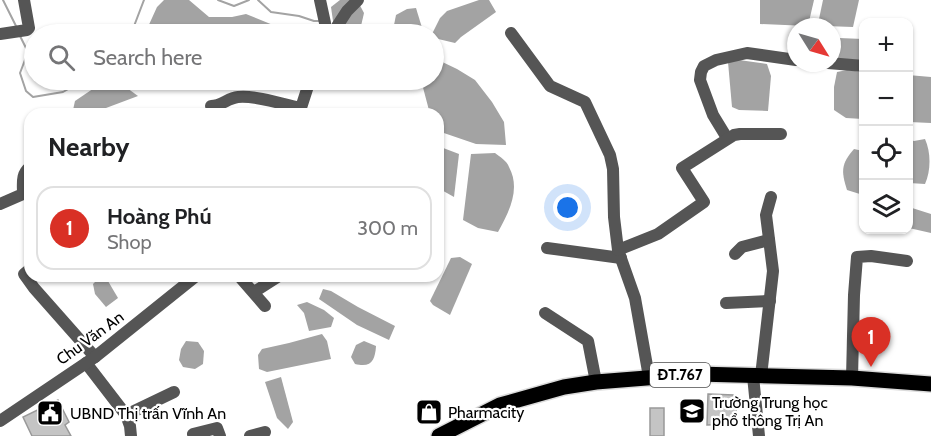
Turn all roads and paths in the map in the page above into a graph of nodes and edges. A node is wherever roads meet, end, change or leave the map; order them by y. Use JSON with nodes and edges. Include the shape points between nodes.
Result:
{"nodes":[{"id":1,"x":24,"y":0,"type":"edge"},
{"id":2,"x":320,"y":0,"type":"edge"},
{"id":3,"x":358,"y":0,"type":"edge"},
{"id":4,"x":28,"y":24,"type":"edge"},
{"id":5,"x":326,"y":24,"type":"edge"},
{"id":6,"x":331,"y":24,"type":"edge"},
{"id":7,"x":511,"y":33,"type":"dead end"},
{"id":8,"x":787,"y":59,"type":"edge"},
{"id":9,"x":841,"y":64,"type":"edge"},
{"id":10,"x":859,"y":66,"type":"edge"},
{"id":11,"x":307,"y":90,"type":"edge"},
{"id":12,"x":211,"y":106,"type":"dead end"},
{"id":13,"x":289,"y":108,"type":"edge"},
{"id":14,"x":301,"y":108,"type":"edge"},
{"id":15,"x":781,"y":134,"type":"dead end"},
{"id":16,"x":727,"y":138,"type":"junction"},
{"id":17,"x":24,"y":193,"type":"edge"},
{"id":18,"x":771,"y":197,"type":"dead end"},
{"id":19,"x":0,"y":204,"type":"edge"},
{"id":20,"x":770,"y":240,"type":"junction"},
{"id":21,"x":547,"y":248,"type":"dead end"},
{"id":22,"x":619,"y":254,"type":"junction"},
{"id":23,"x":735,"y":254,"type":"dead end"},
{"id":24,"x":907,"y":261,"type":"dead end"},
{"id":25,"x":30,"y":282,"type":"edge"},
{"id":26,"x":188,"y":282,"type":"edge"},
{"id":27,"x":245,"y":282,"type":"edge"},
{"id":28,"x":270,"y":282,"type":"edge"},
{"id":29,"x":254,"y":292,"type":"junction"},
{"id":30,"x":770,"y":301,"type":"junction"},
{"id":31,"x":726,"y":303,"type":"dead end"},
{"id":32,"x":266,"y":306,"type":"dead end"},
{"id":33,"x":545,"y":313,"type":"dead end"},
{"id":34,"x":91,"y":360,"type":"junction"},
{"id":35,"x":757,"y":376,"type":"junction"},
{"id":36,"x":649,"y":377,"type":"junction"},
{"id":37,"x":852,"y":378,"type":"junction"},
{"id":38,"x":596,"y":382,"type":"junction"},
{"id":39,"x":931,"y":384,"type":"edge"},
{"id":40,"x":174,"y":392,"type":"dead end"},
{"id":41,"x":126,"y":416,"type":"junction"},
{"id":42,"x":0,"y":421,"type":"edge"},
{"id":43,"x":265,"y":432,"type":"dead end"},
{"id":44,"x":131,"y":436,"type":"edge"},
{"id":45,"x":194,"y":436,"type":"edge"},
{"id":46,"x":220,"y":436,"type":"edge"},
{"id":47,"x":250,"y":436,"type":"edge"},
{"id":48,"x":439,"y":436,"type":"edge"},
{"id":49,"x":759,"y":436,"type":"edge"}],
"edges":[{"from":1,"to":4,"type":"street"},
{"from":2,"to":5,"type":"street"},
{"from":3,"to":6,"type":"street"},
{"from":7,"to":22,"type":"street","via":[[550,86],[587,105],[610,155]]},
{"from":8,"to":16,"type":"street","via":[[747,53],[704,66],[700,80]]},
{"from":9,"to":10,"type":"street"},
{"from":11,"to":14,"type":"street"},
{"from":12,"to":13,"type":"street","via":[[247,97]]},
{"from":15,"to":16,"type":"street","via":[[740,134]]},
{"from":16,"to":22,"type":"street","via":[[682,168],[704,202],[658,234]]},
{"from":17,"to":19,"type":"street"},
{"from":18,"to":20,"type":"street","via":[[766,215]]},
{"from":20,"to":23,"type":"street","via":[[742,247]]},
{"from":20,"to":30,"type":"street"},
{"from":21,"to":22,"type":"street"},
{"from":22,"to":36,"type":"street","via":[[635,298]]},
{"from":24,"to":37,"type":"street","via":[[857,257]]},
{"from":25,"to":34,"type":"street"},
{"from":26,"to":34,"type":"street","name":"Chu Văn An"},
{"from":27,"to":29,"type":"street"},
{"from":28,"to":29,"type":"street"},
{"from":29,"to":32,"type":"street"},
{"from":30,"to":31,"type":"street"},
{"from":30,"to":35,"type":"street"},
{"from":33,"to":38,"type":"street","via":[[588,341]]},
{"from":34,"to":41,"type":"street"},
{"from":34,"to":42,"type":"street","name":"Chu Văn An"},
{"from":35,"to":36,"type":"main road","number":"ĐT.767"},
{"from":35,"to":37,"type":"main road","number":"ĐT.767"},
{"from":35,"to":49,"type":"street"},
{"from":36,"to":38,"type":"main road","number":"ĐT.767"},
{"from":37,"to":39,"type":"main road","number":"ĐT.767"},
{"from":38,"to":48,"type":"main road","number":"ĐT.767","via":[[506,403]]},
{"from":40,"to":41,"type":"street"},
{"from":41,"to":44,"type":"street"},
{"from":43,"to":47,"type":"street"},
{"from":45,"to":46,"type":"street","via":[[217,428]]}]}
